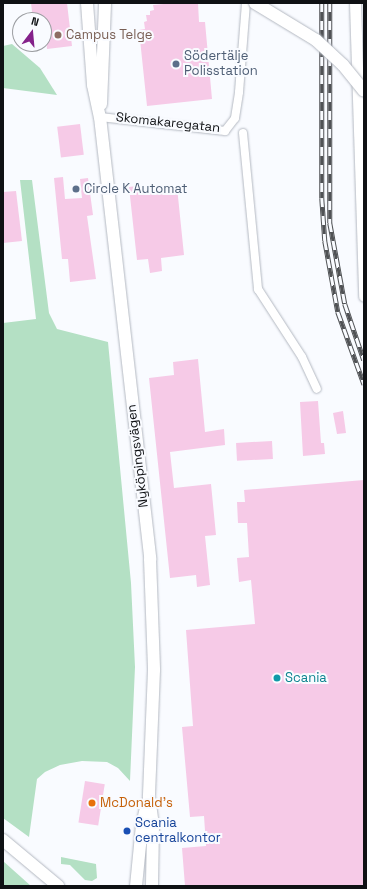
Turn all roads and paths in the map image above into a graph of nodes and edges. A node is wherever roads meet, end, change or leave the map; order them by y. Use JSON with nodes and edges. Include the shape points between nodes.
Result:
{"nodes":[{"id":1,"x":87,"y":3,"type":"edge"},
{"id":2,"x":105,"y":3,"type":"edge"},
{"id":3,"x":246,"y":3,"type":"edge"},
{"id":4,"x":255,"y":3,"type":"edge"},
{"id":5,"x":355,"y":3,"type":"edge"},
{"id":6,"x":364,"y":91,"type":"edge"},
{"id":7,"x":100,"y":117,"type":"junction"},
{"id":8,"x":243,"y":133,"type":"dead end"},
{"id":9,"x":364,"y":296,"type":"edge"},
{"id":10,"x":317,"y":389,"type":"dead end"},
{"id":11,"x":149,"y":797,"type":"junction"},
{"id":12,"x":3,"y":840,"type":"edge"},
{"id":13,"x":47,"y":882,"type":"edge"},
{"id":14,"x":58,"y":886,"type":"edge"},
{"id":15,"x":136,"y":886,"type":"edge"},
{"id":16,"x":152,"y":886,"type":"edge"}],
"edges":[{"from":1,"to":7,"type":"main road","name":"Nyköpingsvägen","via":[[93,85]]},
{"from":2,"to":7,"type":"main road","name":"Nyköpingsvägen"},
{"from":3,"to":7,"type":"street","name":"Skomakaregatan","via":[[235,118],[226,131]]},
{"from":4,"to":6,"type":"main road","bridge":true,"via":[[316,40],[343,65]]},
{"from":5,"to":9,"type":"street"},
{"from":7,"to":11,"type":"main road","name":"Nyköpingsvägen","via":[[150,559],[154,670]]},
{"from":8,"to":10,"type":"street","via":[[258,289],[302,357]]},
{"from":11,"to":15,"type":"main road","name":"Nyköpingsvägen","via":[[142,825]]},
{"from":11,"to":16,"type":"main road","name":"Nyköpingsvägen","via":[[153,826]]},
{"from":12,"to":13,"type":"main road"},
{"from":13,"to":14,"type":"main road"}]}
